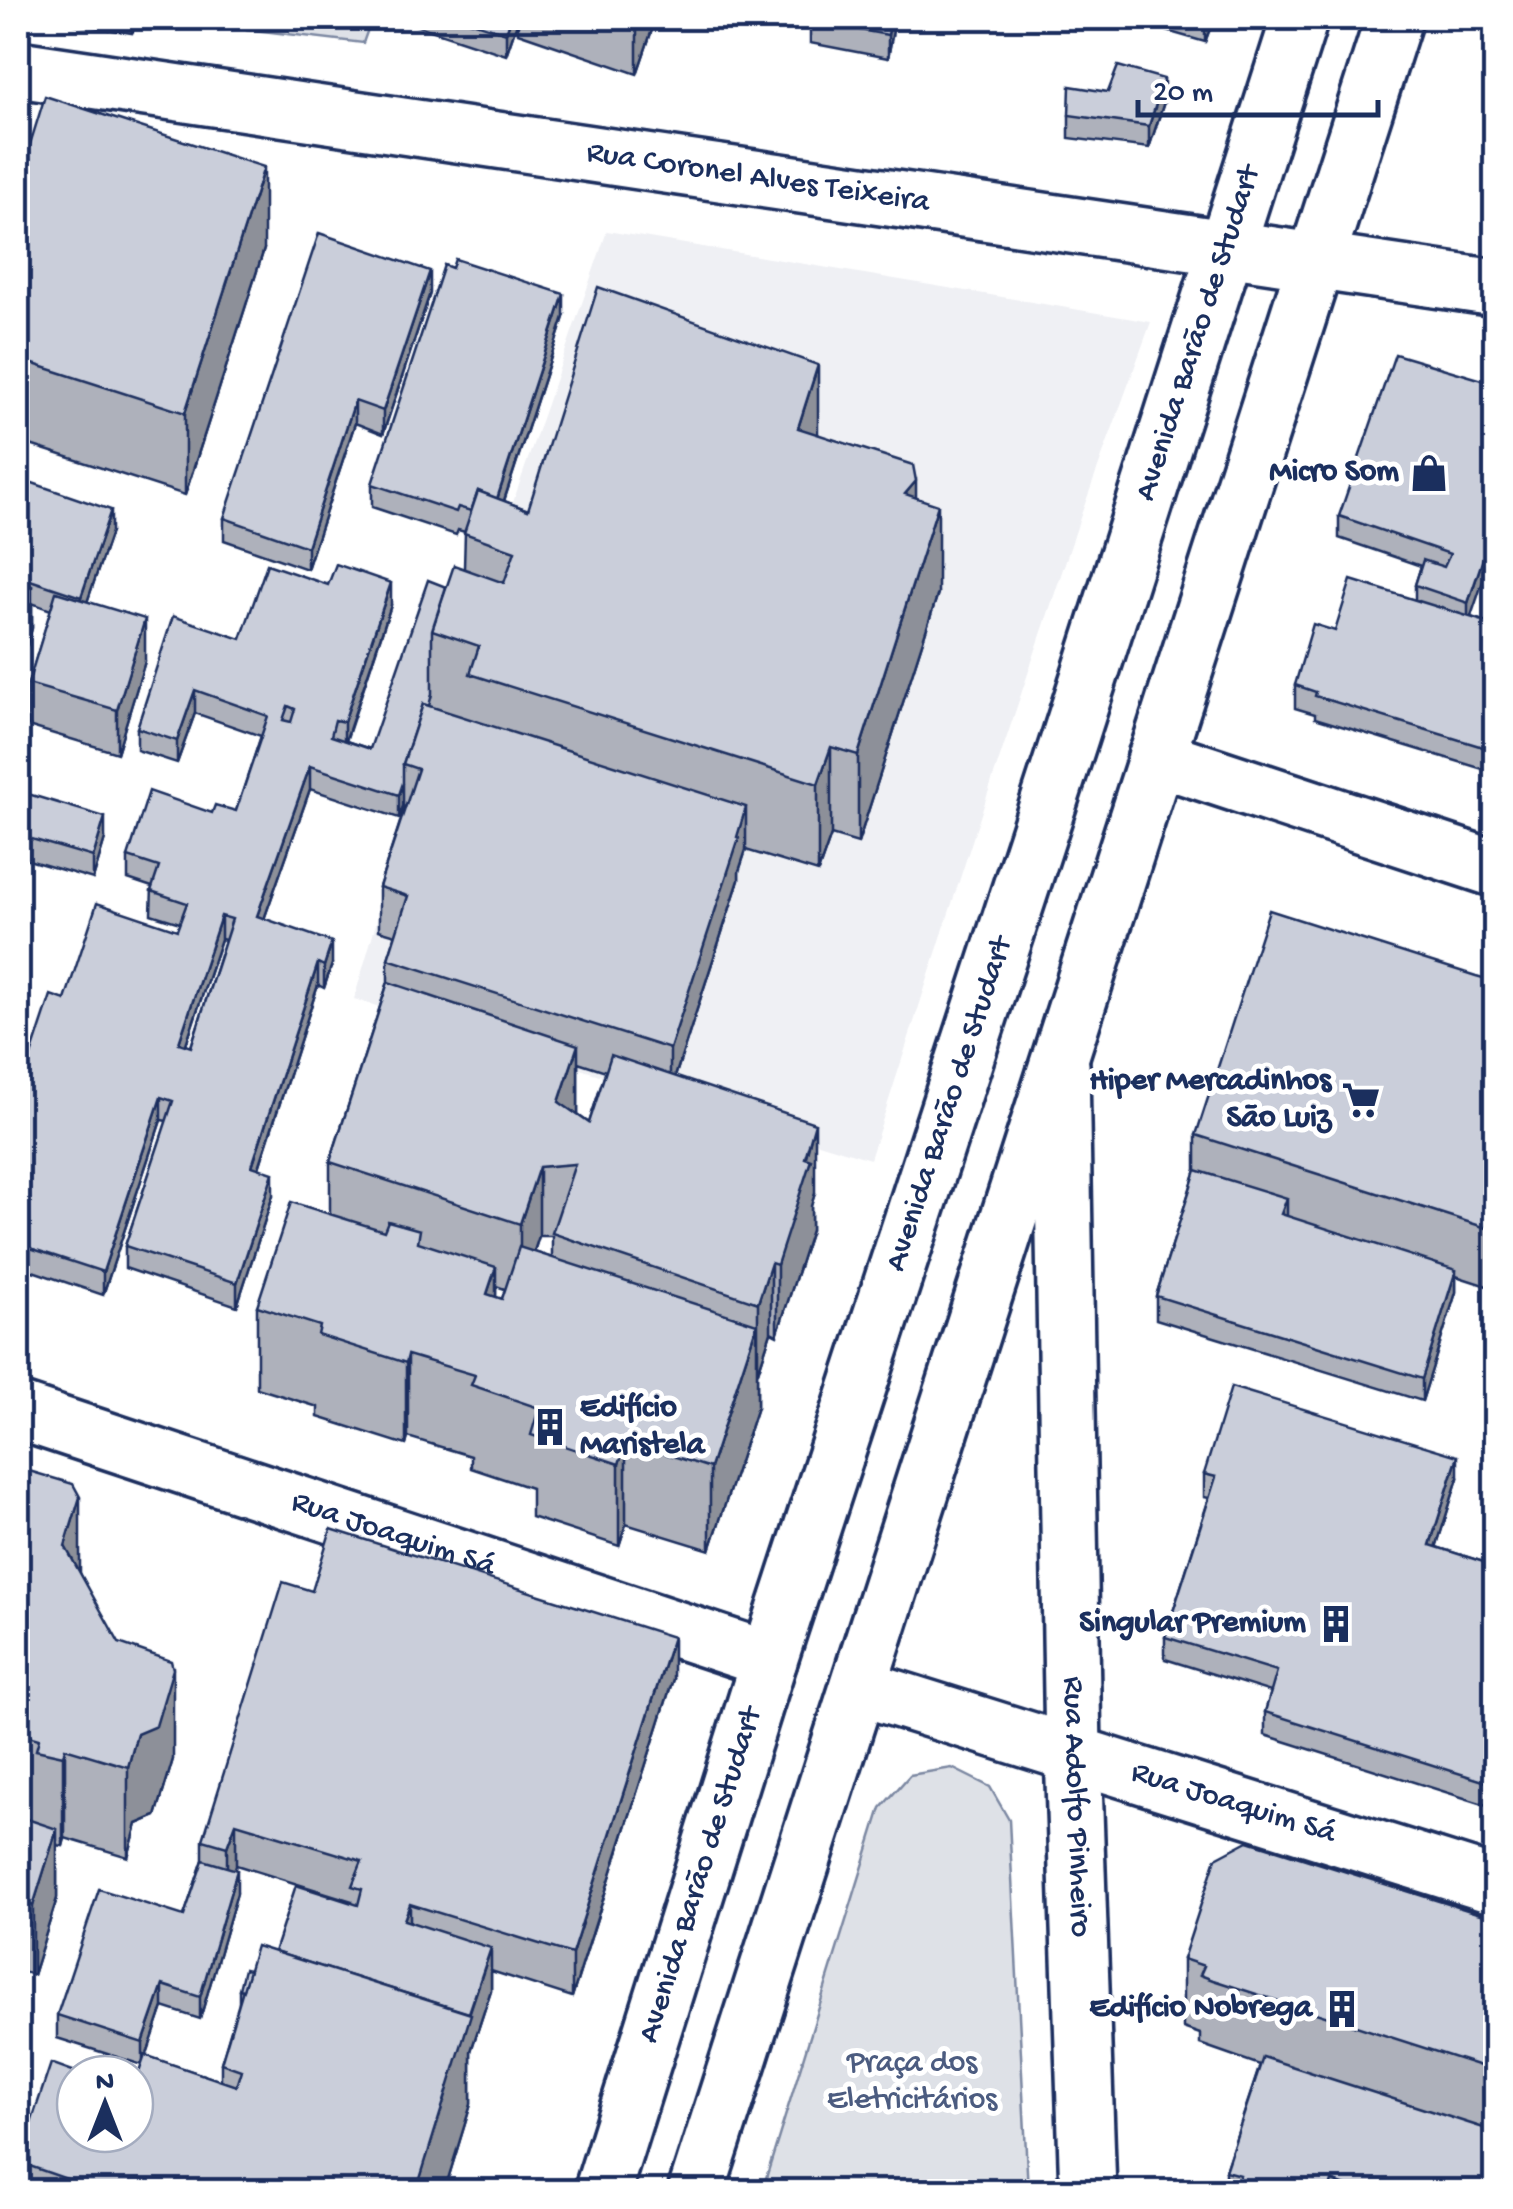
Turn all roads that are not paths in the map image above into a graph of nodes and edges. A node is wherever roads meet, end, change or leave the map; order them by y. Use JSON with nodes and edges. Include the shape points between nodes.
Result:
{"nodes":[{"id":1,"x":1300,"y":18,"type":"edge"},
{"id":2,"x":1394,"y":18,"type":"edge"},
{"id":3,"x":18,"y":69,"type":"edge"},
{"id":4,"x":1225,"y":249,"type":"junction"},
{"id":5,"x":1313,"y":262,"type":"junction"},
{"id":6,"x":1496,"y":288,"type":"edge"},
{"id":7,"x":1156,"y":757,"type":"junction"},
{"id":8,"x":1496,"y":870,"type":"edge"},
{"id":9,"x":1061,"y":1061,"type":"junction"},
{"id":10,"x":18,"y":1411,"type":"edge"},
{"id":11,"x":769,"y":1660,"type":"junction"},
{"id":12,"x":860,"y":1687,"type":"junction"},
{"id":13,"x":1073,"y":1752,"type":"junction"},
{"id":14,"x":1496,"y":1886,"type":"edge"},
{"id":15,"x":602,"y":2192,"type":"edge"},
{"id":16,"x":696,"y":2192,"type":"edge"},
{"id":17,"x":1088,"y":2192,"type":"edge"}],
"edges":[{"from":1,"to":4,"type":"main road","name":"Avenida Barão de Studart"},
{"from":2,"to":5,"type":"main road"},
{"from":3,"to":4,"type":"main road","name":"Rua Coronel Alves Teixeira"},
{"from":4,"to":5,"type":"main road","name":"Rua Coronel Alves Teixeira"},
{"from":4,"to":11,"type":"main road","name":"Avenida Barão de Studart"},
{"from":5,"to":6,"type":"main road","name":"Rua Coronel Alves Teixeira"},
{"from":5,"to":7,"type":"main road"},
{"from":7,"to":8,"type":"main road"},
{"from":7,"to":9,"type":"main road"},
{"from":9,"to":12,"type":"main road"},
{"from":9,"to":13,"type":"main road","name":"Rua Adolfo Pinheiro"},
{"from":10,"to":11,"type":"main road","name":"Rua Joaquim Sá"},
{"from":11,"to":15,"type":"main road","name":"Avenida Barão de Studart"},
{"from":12,"to":13,"type":"main road","name":"Rua Joaquim Sá"},
{"from":12,"to":16,"type":"main road"},
{"from":13,"to":14,"type":"main road","name":"Rua Joaquim Sá"},
{"from":13,"to":17,"type":"main road","name":"Rua Adolfo Pinheiro"}]}
